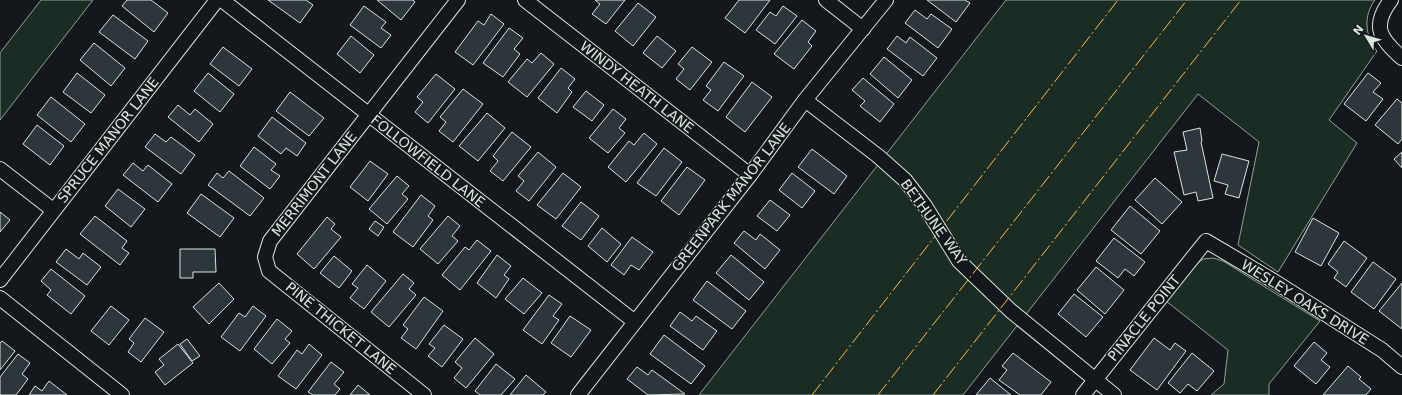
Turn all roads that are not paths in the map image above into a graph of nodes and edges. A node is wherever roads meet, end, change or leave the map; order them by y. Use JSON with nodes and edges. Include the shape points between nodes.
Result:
{"nodes":[{"id":1,"x":217,"y":0,"type":"edge"},
{"id":2,"x":222,"y":0,"type":"edge"},
{"id":3,"x":458,"y":0,"type":"edge"},
{"id":4,"x":525,"y":0,"type":"edge"},
{"id":5,"x":826,"y":0,"type":"edge"},
{"id":6,"x":886,"y":0,"type":"edge"},
{"id":7,"x":1388,"y":4,"type":"edge"},
{"id":8,"x":863,"y":29,"type":"junction"},
{"id":9,"x":1402,"y":58,"type":"edge"},
{"id":10,"x":805,"y":100,"type":"junction"},
{"id":11,"x":368,"y":114,"type":"junction"},
{"id":12,"x":0,"y":169,"type":"edge"},
{"id":13,"x":750,"y":175,"type":"junction"},
{"id":14,"x":53,"y":210,"type":"junction"},
{"id":15,"x":1206,"y":241,"type":"joint"},
{"id":16,"x":265,"y":257,"type":"joint"},
{"id":17,"x":0,"y":280,"type":"edge"},
{"id":18,"x":0,"y":298,"type":"edge"},
{"id":19,"x":635,"y":322,"type":"junction"},
{"id":20,"x":1402,"y":367,"type":"edge"},
{"id":21,"x":1095,"y":380,"type":"junction"},
{"id":22,"x":122,"y":395,"type":"edge"},
{"id":23,"x":424,"y":395,"type":"edge"},
{"id":24,"x":578,"y":395,"type":"edge"},
{"id":25,"x":1083,"y":395,"type":"edge"},
{"id":26,"x":1114,"y":395,"type":"edge"}],
"edges":[{"from":1,"to":14,"type":"street","name":"SPRUCE MANOR LANE"},
{"from":2,"to":11,"type":"street","name":"FOLLOWFIELD LANE"},
{"from":3,"to":11,"type":"street","name":"MERRIMONT LANE"},
{"from":4,"to":13,"type":"street","name":"WINDY HEATH LANE"},
{"from":5,"to":8,"type":"street"},
{"from":6,"to":8,"type":"street","name":"GREENPARK MANOR LANE"},
{"from":7,"to":9,"type":"street","via":[[1380,22],[1381,36]]},
{"from":8,"to":10,"type":"street","name":"GREENPARK MANOR LANE"},
{"from":10,"to":13,"type":"street","name":"GREENPARK MANOR LANE"},
{"from":10,"to":21,"type":"street","name":"BETHUNE WAY","via":[[905,180],[925,206],[959,261],[1011,311]]},
{"from":11,"to":16,"type":"street","name":"MERRIMONT LANE","via":[[270,241]]},
{"from":11,"to":19,"type":"street","name":"FOLLOWFIELD LANE"},
{"from":12,"to":14,"type":"street"},
{"from":13,"to":19,"type":"street","name":"GREENPARK MANOR LANE"},
{"from":14,"to":17,"type":"street","name":"SPRUCE MANOR LANE"},
{"from":15,"to":20,"type":"street","name":"WESLEY OAKS DRIVE","via":[[1382,350]]},
{"from":15,"to":21,"type":"street","name":"PINACLE POINT"},
{"from":16,"to":23,"type":"street","name":"PINE THICKET LANE","via":[[269,271]]},
{"from":18,"to":22,"type":"street"},
{"from":19,"to":24,"type":"street","name":"GREENPARK MANOR LANE"},
{"from":21,"to":25,"type":"street","name":"PINACLE POINT"},
{"from":21,"to":26,"type":"street","name":"BETHUNE WAY"}]}
